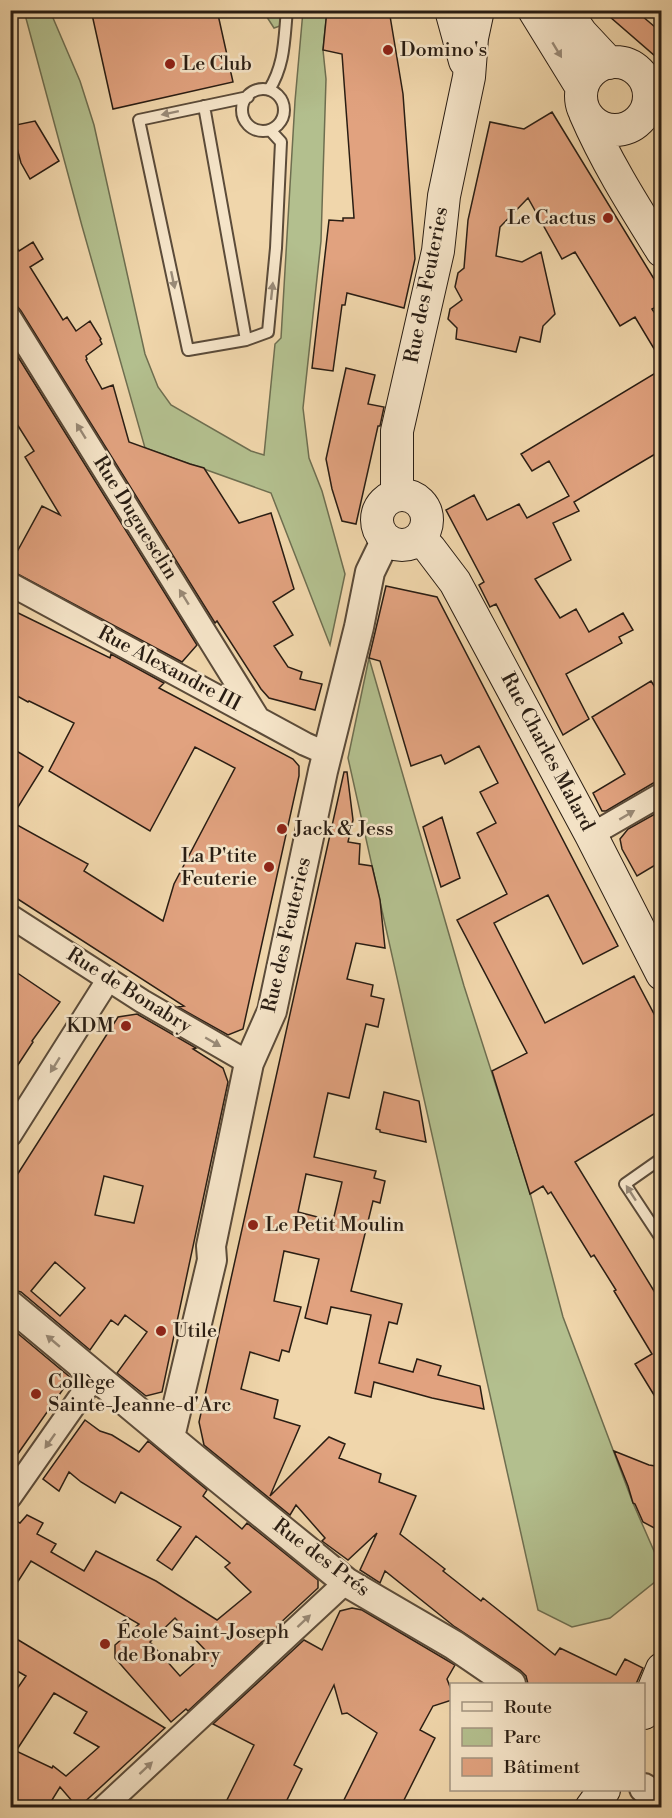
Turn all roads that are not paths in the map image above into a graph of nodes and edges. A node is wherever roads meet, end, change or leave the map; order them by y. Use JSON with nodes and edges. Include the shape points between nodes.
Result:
{"nodes":[{"id":1,"x":287,"y":10,"type":"edge"},
{"id":2,"x":451,"y":10,"type":"edge"},
{"id":3,"x":478,"y":10,"type":"edge"},
{"id":4,"x":534,"y":10,"type":"edge"},
{"id":5,"x":565,"y":10,"type":"edge"},
{"id":6,"x":609,"y":63,"type":"junction"},
{"id":7,"x":469,"y":76,"type":"junction"},
{"id":8,"x":269,"y":90,"type":"junction"},
{"id":9,"x":248,"y":97,"type":"junction"},
{"id":10,"x":584,"y":100,"type":"junction"},
{"id":11,"x":655,"y":102,"type":"edge"},
{"id":12,"x":204,"y":106,"type":"junction"},
{"id":13,"x":628,"y":127,"type":"junction"},
{"id":14,"x":270,"y":130,"type":"junction"},
{"id":15,"x":662,"y":226,"type":"edge"},
{"id":16,"x":662,"y":251,"type":"edge"},
{"id":17,"x":10,"y":318,"type":"edge"},
{"id":18,"x":246,"y":340,"type":"junction"},
{"id":19,"x":397,"y":495,"type":"junction"},
{"id":20,"x":420,"y":538,"type":"junction"},
{"id":21,"x":386,"y":539,"type":"junction"},
{"id":22,"x":10,"y":584,"type":"edge"},
{"id":23,"x":258,"y":718,"type":"junction"},
{"id":24,"x":327,"y":754,"type":"junction"},
{"id":25,"x":662,"y":794,"type":"edge"},
{"id":26,"x":591,"y":835,"type":"junction"},
{"id":27,"x":10,"y":916,"type":"edge"},
{"id":28,"x":662,"y":974,"type":"edge"},
{"id":29,"x":108,"y":980,"type":"junction"},
{"id":30,"x":249,"y":1063,"type":"junction"},
{"id":31,"x":10,"y":1135,"type":"edge"},
{"id":32,"x":662,"y":1158,"type":"edge"},
{"id":33,"x":662,"y":1240,"type":"edge"},
{"id":34,"x":10,"y":1305,"type":"edge"},
{"id":35,"x":96,"y":1377,"type":"junction"},
{"id":36,"x":170,"y":1437,"type":"junction"},
{"id":37,"x":10,"y":1497,"type":"edge"},
{"id":38,"x":346,"y":1582,"type":"junction"},
{"id":39,"x":662,"y":1669,"type":"edge"},
{"id":40,"x":510,"y":1683,"type":"edge"},
{"id":41,"x":645,"y":1711,"type":"edge"},
{"id":42,"x":645,"y":1789,"type":"edge"},
{"id":43,"x":603,"y":1791,"type":"edge"},
{"id":44,"x":662,"y":1803,"type":"edge"},
{"id":45,"x":103,"y":1808,"type":"edge"},
{"id":46,"x":591,"y":1808,"type":"edge"}],
"edges":[{"from":1,"to":8,"type":"lane","via":[[282,60]]},
{"from":2,"to":7,"type":"main road","name":"Rue des Feuteries"},
{"from":3,"to":7,"type":"main road","name":"Rue des Feuteries"},
{"from":4,"to":10,"type":"main road","one_way":true},
{"from":5,"to":6,"type":"main road"},
{"from":6,"to":10,"type":"main road","via":[[591,71],[585,79]]},
{"from":6,"to":11,"type":"main road","via":[[634,68]]},
{"from":7,"to":19,"type":"main road","name":"Rue des Feuteries","via":[[444,196],[438,251],[398,431]]},
{"from":8,"to":9,"type":"lane","via":[[256,90]]},
{"from":8,"to":14,"type":"lane","via":[[280,97],[285,110],[281,122]]},
{"from":9,"to":12,"type":"lane"},
{"from":9,"to":14,"type":"lane","via":[[242,111],[247,123],[257,130]]},
{"from":10,"to":13,"type":"main road","via":[[594,123],[606,129]]},
{"from":10,"to":16,"type":"main road","via":[[602,151]]},
{"from":11,"to":13,"type":"main road"},
{"from":12,"to":18,"type":"lane"},
{"from":12,"to":18,"type":"lane","one_way":true,"via":[[139,120],[188,350]]},
{"from":13,"to":15,"type":"main road","via":[[627,159],[633,178]]},
{"from":18,"to":14,"type":"lane","one_way":true,"via":[[268,332],[281,142]]},
{"from":23,"to":17,"type":"street","name":"Rue Duguesclin","one_way":true},
{"from":19,"to":20,"type":"main road","via":[[415,498],[425,509],[428,523]]},
{"from":19,"to":21,"type":"main road","via":[[389,498],[378,515],[378,528]]},
{"from":20,"to":21,"type":"main road","via":[[404,545]]},
{"from":20,"to":26,"type":"main road","name":"Rue Charles Malard","via":[[455,582]]},
{"from":21,"to":24,"type":"street","name":"Rue des Feuteries","via":[[370,572]]},
{"from":22,"to":23,"type":"street","name":"Rue Alexandre III"},
{"from":23,"to":24,"type":"street","name":"Rue Alexandre III"},
{"from":24,"to":30,"type":"street","name":"Rue des Feuteries","via":[[272,1011]]},
{"from":26,"to":25,"type":"street","one_way":true},
{"from":26,"to":28,"type":"main road","name":"Rue Charles Malard"},
{"from":27,"to":29,"type":"street","name":"Rue de Bonabry"},
{"from":29,"to":30,"type":"street","name":"Rue de Bonabry","one_way":true},
{"from":29,"to":31,"type":"street","one_way":true},
{"from":30,"to":36,"type":"street","name":"Rue des Feuteries","via":[[211,1246],[212,1260]]},
{"from":33,"to":32,"type":"lane","one_way":true,"via":[[626,1184]]},
{"from":35,"to":34,"type":"street","name":"Rue des Prés","one_way":true},
{"from":35,"to":36,"type":"street","name":"Rue des Prés"},
{"from":35,"to":37,"type":"street","one_way":true},
{"from":36,"to":38,"type":"street","name":"Rue des Prés"},
{"from":38,"to":40,"type":"street","name":"Rue des Prés","via":[[454,1645]]},
{"from":45,"to":38,"type":"street","one_way":true},
{"from":39,"to":41,"type":"main road"},
{"from":42,"to":44,"type":"street"},
{"from":43,"to":46,"type":"main road"}]}
